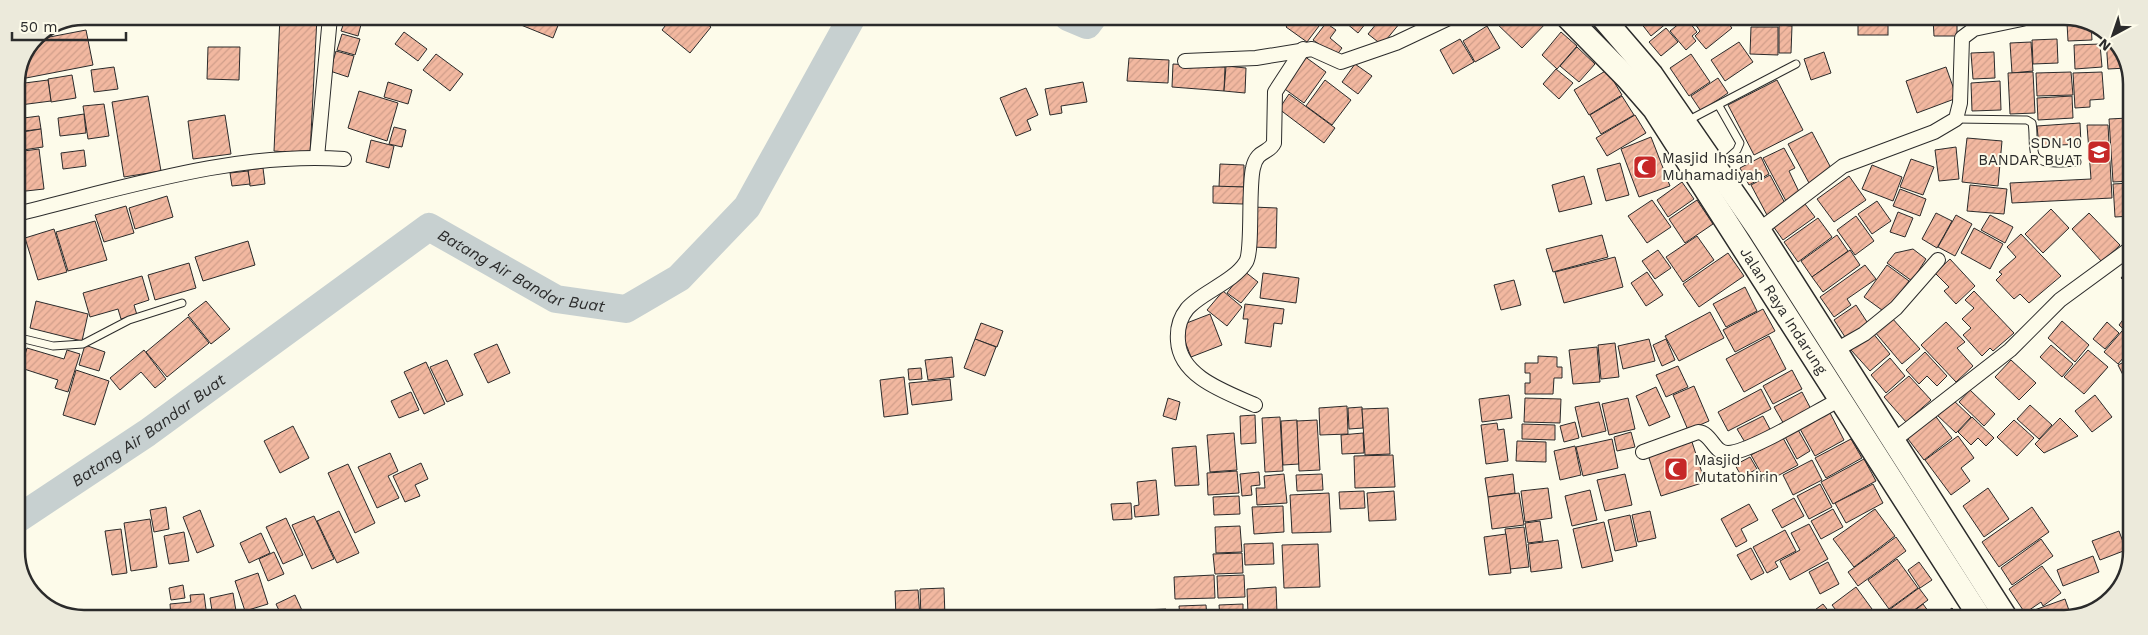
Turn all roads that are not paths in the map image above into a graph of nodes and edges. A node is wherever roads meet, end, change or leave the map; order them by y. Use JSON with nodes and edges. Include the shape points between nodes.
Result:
{"nodes":[{"id":1,"x":329,"y":25,"type":"edge"},
{"id":2,"x":1434,"y":25,"type":"edge"},
{"id":3,"x":1575,"y":25,"type":"edge"},
{"id":4,"x":1609,"y":25,"type":"edge"},
{"id":5,"x":1988,"y":25,"type":"edge"},
{"id":6,"x":1303,"y":49,"type":"junction"},
{"id":7,"x":1185,"y":61,"type":"dead end"},
{"id":8,"x":1796,"y":64,"type":"dead end"},
{"id":9,"x":1719,"y":106,"type":"junction"},
{"id":10,"x":1956,"y":119,"type":"junction"},
{"id":11,"x":1685,"y":122,"type":"junction"},
{"id":12,"x":317,"y":157,"type":"junction"},
{"id":13,"x":344,"y":159,"type":"dead end"},
{"id":14,"x":2077,"y":162,"type":"dead end"},
{"id":15,"x":1717,"y":168,"type":"junction"},
{"id":16,"x":25,"y":212,"type":"edge"},
{"id":17,"x":1759,"y":230,"type":"junction"},
{"id":18,"x":2123,"y":254,"type":"edge"},
{"id":19,"x":1938,"y":260,"type":"dead end"},
{"id":20,"x":182,"y":303,"type":"dead end"},
{"id":21,"x":25,"y":339,"type":"edge"},
{"id":22,"x":1836,"y":350,"type":"junction"},
{"id":23,"x":1840,"y":400,"type":"junction"},
{"id":24,"x":1255,"y":405,"type":"dead end"},
{"id":25,"x":1893,"y":441,"type":"junction"},
{"id":26,"x":1644,"y":452,"type":"dead end"},
{"id":27,"x":1975,"y":610,"type":"edge"},
{"id":28,"x":2000,"y":610,"type":"edge"}],
"edges":[{"from":1,"to":12,"type":"street"},
{"from":2,"to":6,"type":"street","via":[[1396,43],[1341,62],[1319,51]]},
{"from":3,"to":23,"type":"highway","name":"Jalan Raya Indarung","via":[[1654,109]]},
{"from":4,"to":11,"type":"highway","name":"Jalan Raya Indarung","via":[[1652,75]]},
{"from":5,"to":10,"type":"street","via":[[1974,28],[1962,38],[1960,103]]},
{"from":6,"to":7,"type":"street","via":[[1256,58]]},
{"from":6,"to":24,"type":"street","via":[[1275,92],[1274,143],[1259,154],[1253,166],[1247,261],[1187,308],[1177,328],[1179,354],[1196,374]]},
{"from":8,"to":9,"type":"lane"},
{"from":9,"to":11,"type":"lane"},
{"from":9,"to":15,"type":"lane","via":[[1740,143],[1737,150]]},
{"from":10,"to":14,"type":"lane","via":[[2027,120],[2032,124],[2036,155],[2040,160],[2046,163]]},
{"from":10,"to":17,"type":"street","via":[[1934,132],[1843,166]]},
{"from":11,"to":15,"type":"highway","name":"Jalan Raya Indarung"},
{"from":12,"to":13,"type":"street"},
{"from":12,"to":16,"type":"street","via":[[244,162],[212,168]]},
{"from":15,"to":17,"type":"highway","name":"Jalan Raya Indarung"},
{"from":17,"to":22,"type":"highway","name":"Jalan Raya Indarung"},
{"from":18,"to":25,"type":"street","via":[[2060,300],[2010,350]]},
{"from":19,"to":22,"type":"street","via":[[1896,308],[1864,334]]},
{"from":20,"to":21,"type":"lane","via":[[129,320],[83,344],[53,346]]},
{"from":22,"to":25,"type":"highway","name":"Jalan Raya Indarung"},
{"from":23,"to":26,"type":"street","via":[[1750,446],[1729,453],[1716,449],[1706,435],[1698,432]]},
{"from":23,"to":27,"type":"highway","name":"Jalan Raya Indarung"},
{"from":25,"to":28,"type":"highway","name":"Jalan Raya Indarung"}]}
